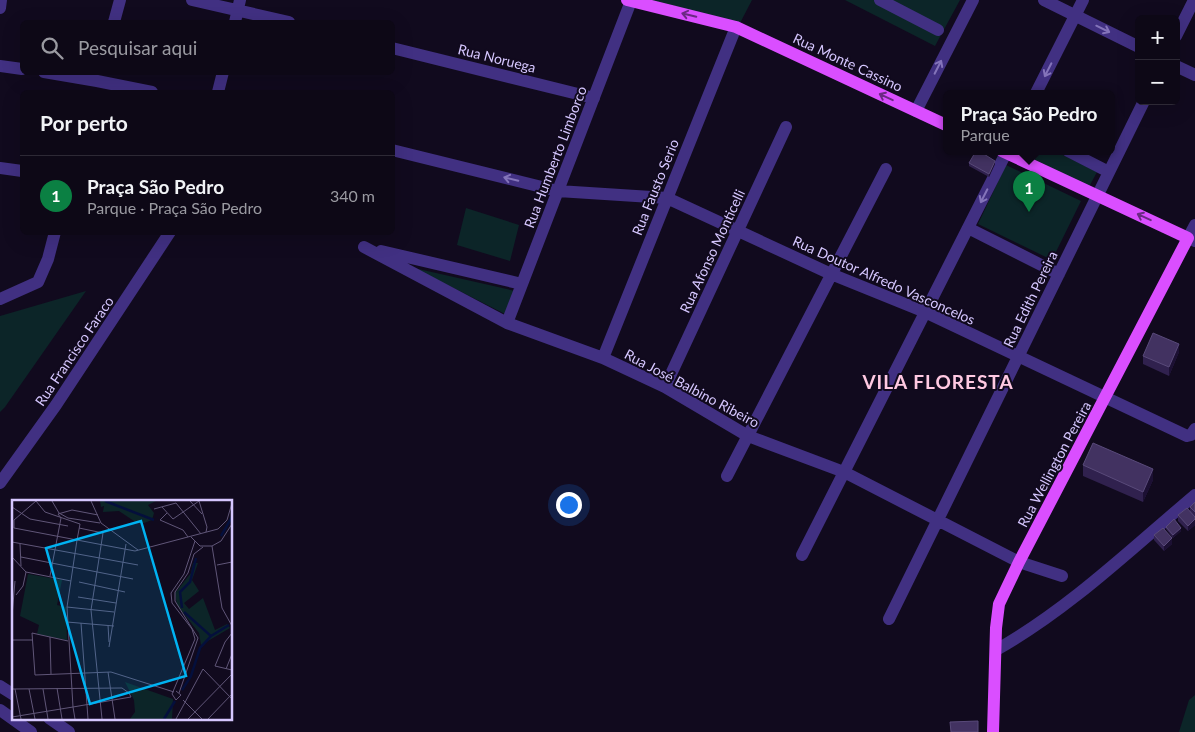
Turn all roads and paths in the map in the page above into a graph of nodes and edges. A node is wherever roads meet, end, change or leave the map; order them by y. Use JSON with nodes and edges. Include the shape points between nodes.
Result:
{"nodes":[{"id":1,"x":1,"y":0,"type":"edge"},
{"id":2,"x":120,"y":0,"type":"edge"},
{"id":3,"x":192,"y":0,"type":"edge"},
{"id":4,"x":629,"y":0,"type":"edge"},
{"id":5,"x":880,"y":0,"type":"edge"},
{"id":6,"x":973,"y":0,"type":"edge"},
{"id":7,"x":1044,"y":0,"type":"edge"},
{"id":8,"x":1083,"y":0,"type":"edge"},
{"id":9,"x":1194,"y":0,"type":"edge"},
{"id":10,"x":239,"y":5,"type":"edge"},
{"id":11,"x":0,"y":8,"type":"edge"},
{"id":12,"x":1075,"y":16,"type":"junction"},
{"id":13,"x":115,"y":20,"type":"edge"},
{"id":14,"x":235,"y":20,"type":"edge"},
{"id":15,"x":283,"y":20,"type":"edge"},
{"id":16,"x":736,"y":27,"type":"junction"},
{"id":17,"x":1180,"y":28,"type":"edge"},
{"id":18,"x":938,"y":30,"type":"dead end"},
{"id":19,"x":1135,"y":45,"type":"edge"},
{"id":20,"x":395,"y":49,"type":"edge"},
{"id":21,"x":0,"y":66,"type":"edge"},
{"id":22,"x":1180,"y":68,"type":"edge"},
{"id":23,"x":20,"y":69,"type":"edge"},
{"id":24,"x":60,"y":75,"type":"edge"},
{"id":25,"x":221,"y":75,"type":"edge"},
{"id":26,"x":1195,"y":75,"type":"edge"},
{"id":27,"x":97,"y":82,"type":"edge"},
{"id":28,"x":141,"y":90,"type":"edge"},
{"id":29,"x":218,"y":90,"type":"edge"},
{"id":30,"x":1038,"y":90,"type":"edge"},
{"id":31,"x":594,"y":98,"type":"junction"},
{"id":32,"x":1142,"y":105,"type":"edge"},
{"id":33,"x":916,"y":111,"type":"junction"},
{"id":34,"x":943,"y":124,"type":"edge"},
{"id":35,"x":786,"y":127,"type":"dead end"},
{"id":36,"x":395,"y":151,"type":"edge"},
{"id":37,"x":1003,"y":155,"type":"edge"},
{"id":38,"x":1013,"y":155,"type":"edge"},
{"id":39,"x":1076,"y":155,"type":"edge"},
{"id":40,"x":0,"y":168,"type":"edge"},
{"id":41,"x":886,"y":169,"type":"dead end"},
{"id":42,"x":20,"y":171,"type":"edge"},
{"id":43,"x":1109,"y":172,"type":"junction"},
{"id":44,"x":558,"y":191,"type":"junction"},
{"id":45,"x":1098,"y":196,"type":"junction"},
{"id":46,"x":667,"y":198,"type":"junction"},
{"id":47,"x":1195,"y":225,"type":"edge"},
{"id":48,"x":968,"y":228,"type":"junction"},
{"id":49,"x":738,"y":231,"type":"junction"},
{"id":50,"x":54,"y":235,"type":"edge"},
{"id":51,"x":168,"y":235,"type":"edge"},
{"id":52,"x":1192,"y":239,"type":"edge"},
{"id":53,"x":831,"y":274,"type":"junction"},
{"id":54,"x":1059,"y":274,"type":"junction"},
{"id":55,"x":522,"y":284,"type":"junction"},
{"id":56,"x":0,"y":299,"type":"edge"},
{"id":57,"x":925,"y":312,"type":"junction"},
{"id":58,"x":508,"y":323,"type":"junction"},
{"id":59,"x":1018,"y":356,"type":"junction"},
{"id":60,"x":603,"y":358,"type":"junction"},
{"id":61,"x":665,"y":387,"type":"junction"},
{"id":62,"x":1106,"y":398,"type":"junction"},
{"id":63,"x":1191,"y":433,"type":"edge"},
{"id":64,"x":748,"y":436,"type":"junction"},
{"id":65,"x":844,"y":472,"type":"junction"},
{"id":66,"x":727,"y":476,"type":"dead end"},
{"id":67,"x":0,"y":484,"type":"edge"},
{"id":68,"x":1195,"y":495,"type":"edge"},
{"id":69,"x":936,"y":521,"type":"junction"},
{"id":70,"x":802,"y":555,"type":"dead end"},
{"id":71,"x":1019,"y":562,"type":"junction"},
{"id":72,"x":1062,"y":576,"type":"dead end"},
{"id":73,"x":889,"y":619,"type":"dead end"},
{"id":74,"x":996,"y":650,"type":"junction"},
{"id":75,"x":0,"y":686,"type":"edge"},
{"id":76,"x":12,"y":694,"type":"edge"},
{"id":77,"x":0,"y":710,"type":"edge"},
{"id":78,"x":12,"y":719,"type":"edge"},
{"id":79,"x":14,"y":720,"type":"edge"},
{"id":80,"x":52,"y":720,"type":"edge"},
{"id":81,"x":31,"y":732,"type":"edge"},
{"id":82,"x":69,"y":732,"type":"edge"},
{"id":83,"x":994,"y":732,"type":"edge"}],
"edges":[{"from":1,"to":11,"type":"street"},
{"from":2,"to":13,"type":"street"},
{"from":3,"to":10,"type":"street"},
{"from":16,"to":4,"type":"main road","name":"Rua Monte Cassino","one_way":true},
{"from":4,"to":31,"type":"street","name":"Rua Humberto Limborco"},
{"from":5,"to":18,"type":"street"},
{"from":33,"to":6,"type":"street","one_way":true},
{"from":7,"to":12,"type":"street"},
{"from":8,"to":12,"type":"street"},
{"from":9,"to":17,"type":"street"},
{"from":10,"to":14,"type":"street"},
{"from":10,"to":15,"type":"street"},
{"from":12,"to":19,"type":"street","one_way":true},
{"from":12,"to":30,"type":"street","one_way":true},
{"from":33,"to":16,"type":"main road","name":"Rua Monte Cassino","one_way":true},
{"from":16,"to":46,"type":"street","name":"Rua Fausto Serio"},
{"from":20,"to":31,"type":"street","name":"Rua Noruega"},
{"from":21,"to":23,"type":"street"},
{"from":22,"to":26,"type":"street"},
{"from":24,"to":27,"type":"street"},
{"from":25,"to":29,"type":"street"},
{"from":27,"to":28,"type":"street"},
{"from":31,"to":44,"type":"street","name":"Rua Humberto Limborco"},
{"from":32,"to":43,"type":"street","name":"Rua Edith Pereira"},
{"from":33,"to":34,"type":"main road","name":"Rua Monte Cassino"},
{"from":35,"to":49,"type":"street","name":"Rua Afonso Monticelli"},
{"from":44,"to":36,"type":"street","name":"Rua Doutor Alfredo Vasconcelos","one_way":true},
{"from":37,"to":48,"type":"street","one_way":true},
{"from":38,"to":45,"type":"main road"},
{"from":39,"to":43,"type":"street"},
{"from":40,"to":42,"type":"street"},
{"from":41,"to":53,"type":"street"},
{"from":43,"to":45,"type":"street","name":"Rua Edith Pereira"},
{"from":44,"to":46,"type":"street","name":"Rua Doutor Alfredo Vasconcelos"},
{"from":44,"to":55,"type":"street","name":"Rua Humberto Limborco"},
{"from":52,"to":45,"type":"main road","one_way":true},
{"from":45,"to":54,"type":"street","name":"Rua Edith Pereira"},
{"from":46,"to":49,"type":"street","name":"Rua Doutor Alfredo Vasconcelos"},
{"from":46,"to":60,"type":"street","name":"Rua Fausto Serio"},
{"from":47,"to":52,"type":"street","name":"Rua Wellington Pereira"},
{"from":48,"to":54,"type":"street"},
{"from":48,"to":57,"type":"street"},
{"from":49,"to":53,"type":"street","name":"Rua Doutor Alfredo Vasconcelos"},
{"from":49,"to":61,"type":"street","name":"Rua Afonso Monticelli"},
{"from":50,"to":56,"type":"street","via":[[38,282]]},
{"from":51,"to":67,"type":"street","name":"Rua Francisco Faraco","via":[[62,397]]},
{"from":52,"to":62,"type":"main road","name":"Rua Wellington Pereira"},
{"from":53,"to":57,"type":"street","name":"Rua Doutor Alfredo Vasconcelos"},
{"from":53,"to":64,"type":"street"},
{"from":54,"to":59,"type":"street","name":"Rua Edith Pereira"},
{"from":55,"to":58,"type":"street","name":"Rua Humberto Limborco"},
{"from":55,"to":58,"type":"street","name":"Rua José Balbino Ribeiro","via":[[364,247]]},
{"from":57,"to":59,"type":"street","name":"Rua Doutor Alfredo Vasconcelos"},
{"from":57,"to":65,"type":"street"},
{"from":58,"to":60,"type":"street","name":"Rua José Balbino Ribeiro"},
{"from":59,"to":62,"type":"street","name":"Rua Doutor Alfredo Vasconcelos"},
{"from":59,"to":69,"type":"street","name":"Rua Edith Pereira"},
{"from":60,"to":61,"type":"street","name":"Rua José Balbino Ribeiro"},
{"from":61,"to":64,"type":"street","name":"Rua José Balbino Ribeiro"},
{"from":62,"to":63,"type":"street","name":"Rua Doutor Alfredo Vasconcelos"},
{"from":62,"to":71,"type":"main road","name":"Rua Wellington Pereira"},
{"from":64,"to":65,"type":"street","name":"Rua José Balbino Ribeiro"},
{"from":64,"to":66,"type":"street"},
{"from":65,"to":69,"type":"street","name":"Rua José Balbino Ribeiro"},
{"from":65,"to":70,"type":"street"},
{"from":68,"to":74,"type":"street","via":[[1065,605]]},
{"from":69,"to":71,"type":"street","name":"Rua José Balbino Ribeiro"},
{"from":69,"to":73,"type":"street","name":"Rua Edith Pereira"},
{"from":71,"to":72,"type":"street","name":"Rua José Balbino Ribeiro"},
{"from":71,"to":74,"type":"main road","name":"Rua Wellington Pereira","via":[[999,604]]},
{"from":74,"to":83,"type":"main road","name":"Rua Wellington Pereira"},
{"from":75,"to":76,"type":"street"},
{"from":77,"to":78,"type":"street"},
{"from":79,"to":81,"type":"street"},
{"from":80,"to":82,"type":"street"}]}
